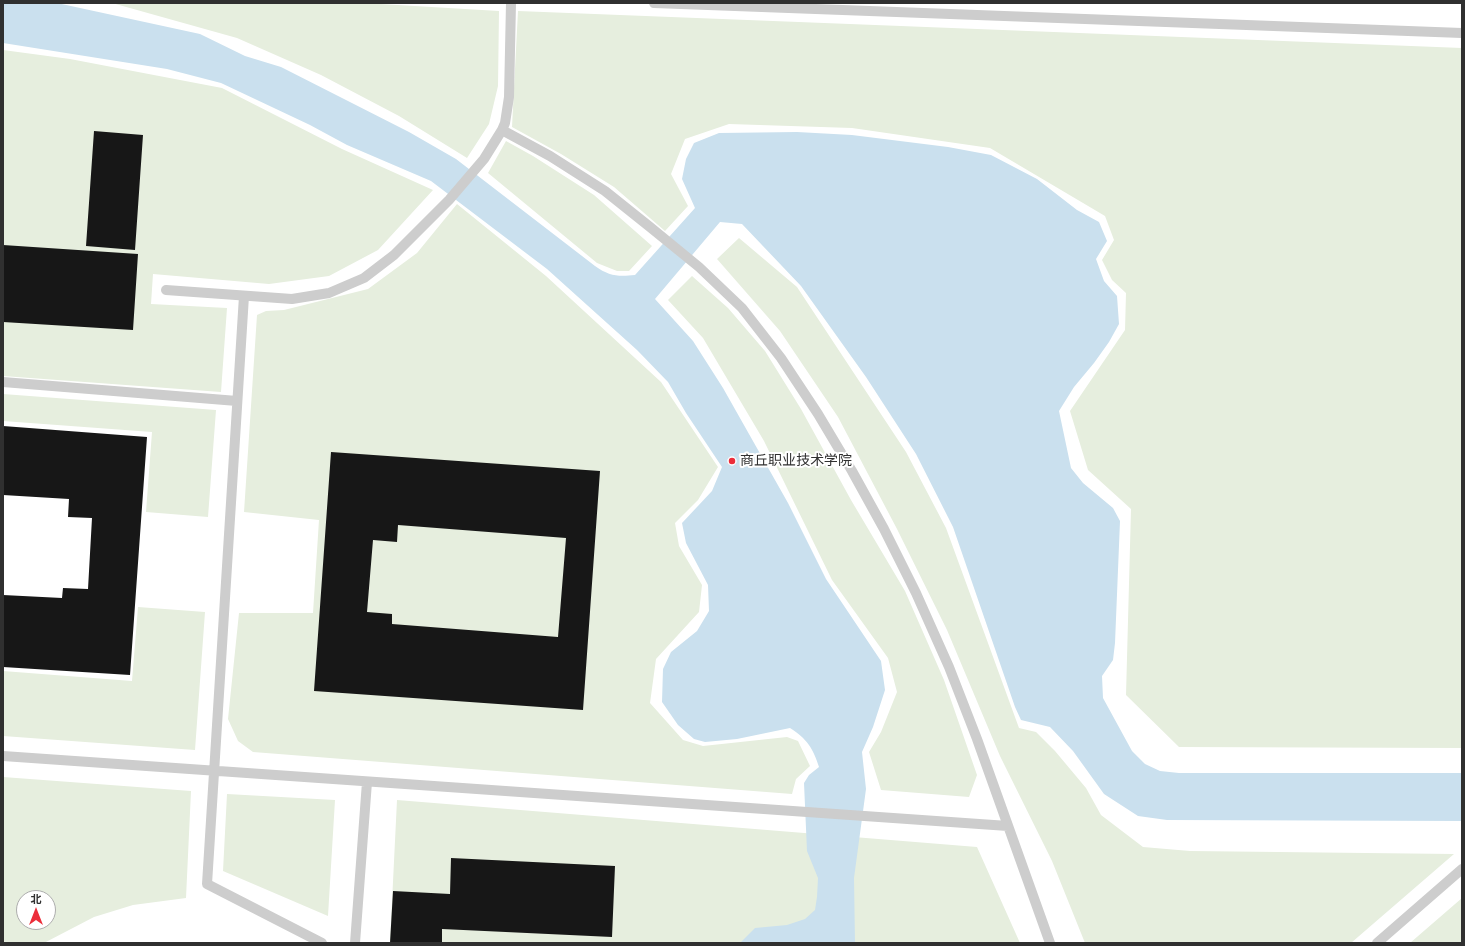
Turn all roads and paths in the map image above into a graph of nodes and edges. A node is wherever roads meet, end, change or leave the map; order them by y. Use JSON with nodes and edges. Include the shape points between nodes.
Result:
{"nodes":[{"id":1,"x":511,"y":3,"type":"edge"},
{"id":2,"x":654,"y":3,"type":"edge"},
{"id":3,"x":763,"y":5,"type":"edge"},
{"id":4,"x":1462,"y":33,"type":"edge"},
{"id":5,"x":502,"y":130,"type":"junction"},
{"id":6,"x":166,"y":290,"type":"dead end"},
{"id":7,"x":244,"y":296,"type":"junction"},
{"id":8,"x":3,"y":382,"type":"edge"},
{"id":9,"x":237,"y":401,"type":"junction"},
{"id":10,"x":3,"y":756,"type":"edge"},
{"id":11,"x":213,"y":771,"type":"junction"},
{"id":12,"x":367,"y":782,"type":"junction"},
{"id":13,"x":1008,"y":826,"type":"junction"},
{"id":14,"x":1462,"y":869,"type":"edge"},
{"id":15,"x":322,"y":943,"type":"edge"},
{"id":16,"x":356,"y":943,"type":"edge"},
{"id":17,"x":1050,"y":943,"type":"edge"},
{"id":18,"x":1377,"y":943,"type":"edge"}],
"edges":[{"from":1,"to":5,"type":"lane","via":[[509,97]]},
{"from":2,"to":3,"type":"lane"},
{"from":3,"to":4,"type":"lane"},
{"from":5,"to":7,"type":"lane","via":[[484,160],[449,200],[394,255],[364,278],[329,292],[292,299]]},
{"from":5,"to":13,"type":"lane","via":[[550,156],[605,191],[650,227],[699,267],[742,308],[782,358],[855,477],[916,593],[949,667]]},
{"from":6,"to":7,"type":"lane"},
{"from":7,"to":9,"type":"lane"},
{"from":8,"to":9,"type":"lane"},
{"from":9,"to":11,"type":"lane"},
{"from":10,"to":11,"type":"lane"},
{"from":11,"to":12,"type":"lane"},
{"from":11,"to":15,"type":"lane","via":[[207,884]]},
{"from":12,"to":13,"type":"lane"},
{"from":12,"to":16,"type":"lane"},
{"from":13,"to":17,"type":"lane"},
{"from":14,"to":18,"type":"lane"}]}
